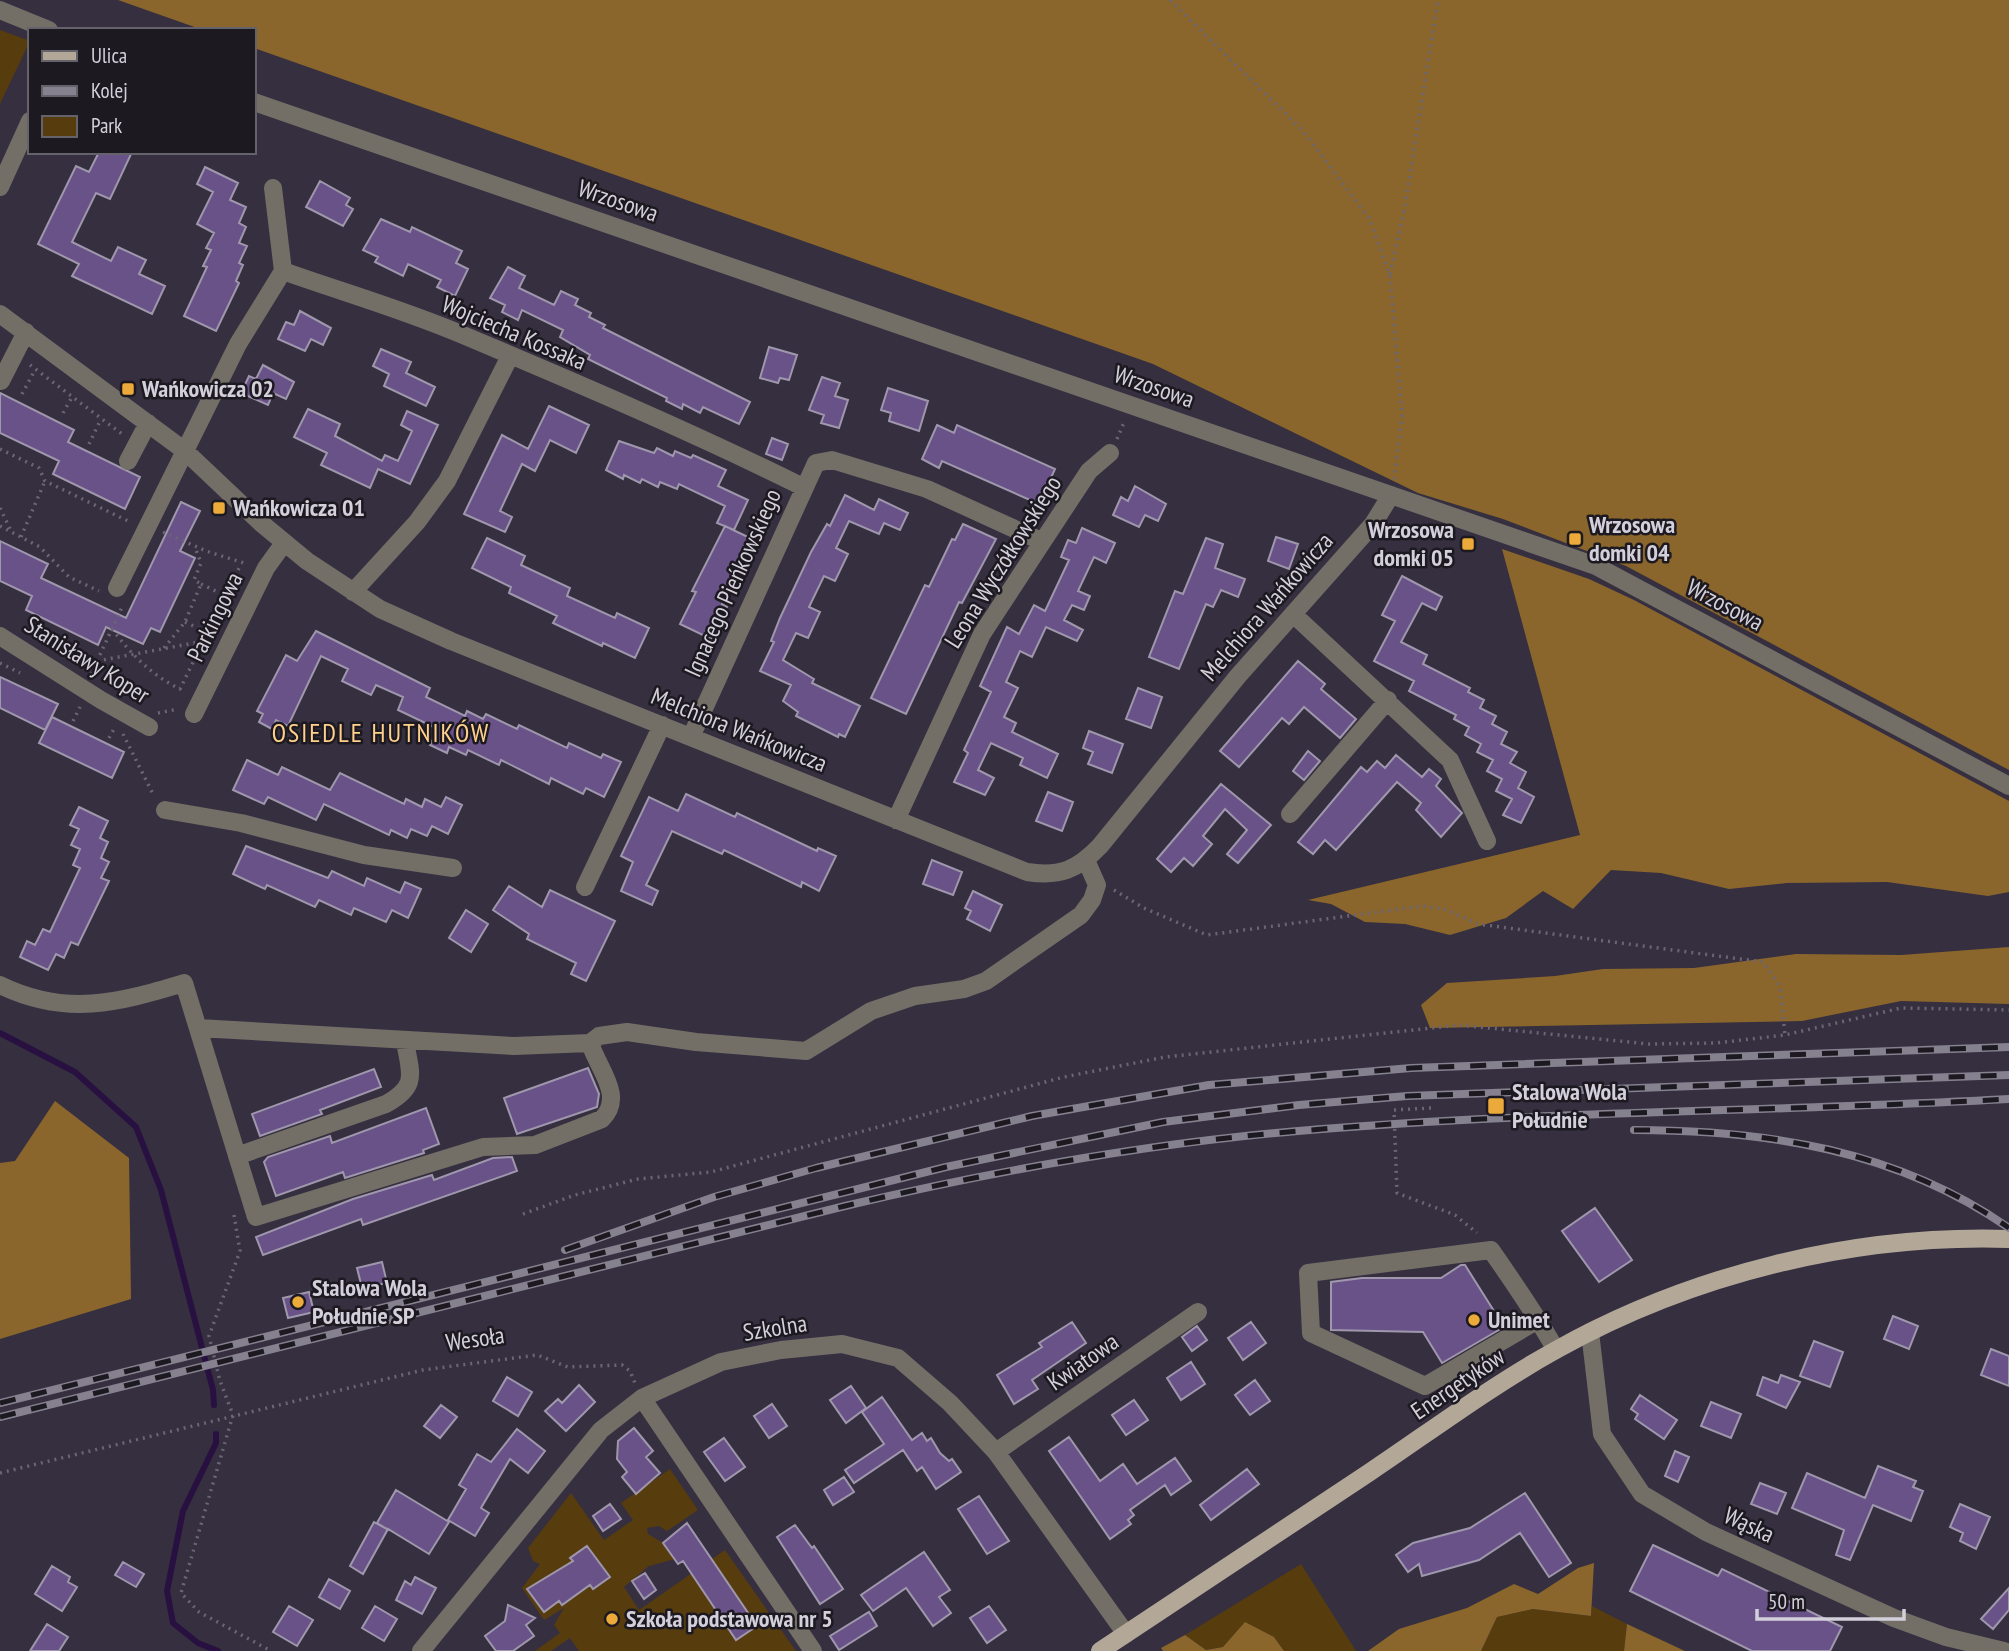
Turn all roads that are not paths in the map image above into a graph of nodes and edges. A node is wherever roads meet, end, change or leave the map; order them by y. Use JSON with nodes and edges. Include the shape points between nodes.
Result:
{"nodes":[{"id":1,"x":0,"y":10,"type":"edge"},
{"id":2,"x":44,"y":28,"type":"edge"},
{"id":3,"x":256,"y":103,"type":"edge"},
{"id":4,"x":28,"y":125,"type":"edge"},
{"id":5,"x":0,"y":187,"type":"edge"},
{"id":6,"x":273,"y":188,"type":"dead end"},
{"id":7,"x":283,"y":271,"type":"junction"},
{"id":8,"x":0,"y":314,"type":"edge"},
{"id":9,"x":26,"y":332,"type":"junction"},
{"id":10,"x":510,"y":356,"type":"junction"},
{"id":11,"x":1,"y":381,"type":"edge"},
{"id":12,"x":148,"y":423,"type":"junction"},
{"id":13,"x":185,"y":452,"type":"junction"},
{"id":14,"x":1110,"y":453,"type":"road end"},
{"id":15,"x":131,"y":455,"type":"road end"},
{"id":16,"x":803,"y":487,"type":"junction"},
{"id":17,"x":1391,"y":495,"type":"junction"},
{"id":18,"x":1041,"y":541,"type":"junction"},
{"id":19,"x":279,"y":550,"type":"junction"},
{"id":20,"x":353,"y":592,"type":"junction"},
{"id":21,"x":114,"y":595,"type":"road end"},
{"id":22,"x":1293,"y":614,"type":"junction"},
{"id":23,"x":0,"y":636,"type":"edge"},
{"id":24,"x":1388,"y":700,"type":"junction"},
{"id":25,"x":198,"y":708,"type":"road end"},
{"id":26,"x":662,"y":725,"type":"junction"},
{"id":27,"x":149,"y":726,"type":"dead end"},
{"id":28,"x":691,"y":737,"type":"junction"},
{"id":29,"x":2009,"y":786,"type":"edge"},
{"id":30,"x":159,"y":803,"type":"road end"},
{"id":31,"x":1290,"y":814,"type":"dead end"},
{"id":32,"x":896,"y":820,"type":"junction"},
{"id":33,"x":1487,"y":841,"type":"dead end"},
{"id":34,"x":1086,"y":860,"type":"junction"},
{"id":35,"x":453,"y":868,"type":"dead end"},
{"id":36,"x":585,"y":887,"type":"dead end"},
{"id":37,"x":0,"y":985,"type":"edge"},
{"id":38,"x":198,"y":1028,"type":"junction"},
{"id":39,"x":405,"y":1042,"type":"junction"},
{"id":40,"x":590,"y":1042,"type":"junction"},
{"id":41,"x":237,"y":1156,"type":"junction"},
{"id":42,"x":2009,"y":1239,"type":"edge"},
{"id":43,"x":1198,"y":1312,"type":"dead end"},
{"id":44,"x":1538,"y":1320,"type":"junction"},
{"id":45,"x":1590,"y":1332,"type":"junction"},
{"id":46,"x":1556,"y":1350,"type":"junction"},
{"id":47,"x":642,"y":1398,"type":"junction"},
{"id":48,"x":996,"y":1452,"type":"junction"},
{"id":49,"x":1126,"y":1634,"type":"junction"},
{"id":50,"x":421,"y":1651,"type":"edge"},
{"id":51,"x":813,"y":1651,"type":"edge"},
{"id":52,"x":1100,"y":1651,"type":"edge"},
{"id":53,"x":2004,"y":1651,"type":"edge"}],
"edges":[{"from":1,"to":2,"type":"street"},
{"from":3,"to":17,"type":"street","name":"Wrzosowa"},
{"from":4,"to":5,"type":"street"},
{"from":6,"to":7,"type":"street"},
{"from":7,"to":10,"type":"street","name":"Wojciecha Kossaka"},
{"from":7,"to":13,"type":"street","via":[[239,344]]},
{"from":8,"to":9,"type":"street","name":"Melchiora Wańkowicza"},
{"from":9,"to":11,"type":"street"},
{"from":9,"to":12,"type":"street","name":"Melchiora Wańkowicza"},
{"from":10,"to":16,"type":"street","name":"Wojciecha Kossaka","via":[[710,441]]},
{"from":10,"to":20,"type":"street","via":[[447,481],[417,523]]},
{"from":12,"to":13,"type":"street","name":"Melchiora Wańkowicza"},
{"from":12,"to":15,"type":"street"},
{"from":13,"to":19,"type":"street","name":"Melchiora Wańkowicza"},
{"from":13,"to":21,"type":"street"},
{"from":14,"to":18,"type":"street","name":"Leona Wyczółkowskiego","via":[[1089,471]]},
{"from":16,"to":18,"type":"street","via":[[816,463],[832,460],[928,489]]},
{"from":16,"to":28,"type":"street","name":"Ignacego Pieńkowskiego"},
{"from":17,"to":22,"type":"street","name":"Melchiora Wańkowicza","via":[[1373,524]]},
{"from":17,"to":29,"type":"street","name":"Wrzosowa","via":[[1596,566]]},
{"from":18,"to":32,"type":"street","name":"Leona Wyczółkowskiego","via":[[982,634]]},
{"from":19,"to":20,"type":"street","name":"Melchiora Wańkowicza"},
{"from":19,"to":25,"type":"street","name":"Parkingowa"},
{"from":20,"to":26,"type":"street","name":"Melchiora Wańkowicza","via":[[451,641]]},
{"from":22,"to":24,"type":"street"},
{"from":22,"to":34,"type":"street","name":"Melchiora Wańkowicza"},
{"from":23,"to":27,"type":"street","name":"Stanisławy Koper"},
{"from":24,"to":31,"type":"street"},
{"from":24,"to":33,"type":"street","via":[[1450,760]]},
{"from":26,"to":28,"type":"street","name":"Melchiora Wańkowicza"},
{"from":26,"to":36,"type":"street"},
{"from":28,"to":32,"type":"street","name":"Melchiora Wańkowicza"},
{"from":30,"to":35,"type":"street","via":[[364,855]]},
{"from":32,"to":34,"type":"street","name":"Melchiora Wańkowicza","via":[[1027,872],[1063,873]]},
{"from":34,"to":40,"type":"street","via":[[1097,885],[1081,915],[986,981],[915,996],[871,1012],[806,1051],[627,1032]]},
{"from":37,"to":38,"type":"street","via":[[37,1000],[69,1006],[124,1001],[184,983]]},
{"from":38,"to":39,"type":"street"},
{"from":38,"to":41,"type":"street"},
{"from":39,"to":40,"type":"street","via":[[514,1046]]},
{"from":39,"to":41,"type":"street","via":[[412,1077],[404,1094]]},
{"from":40,"to":41,"type":"street","via":[[614,1099],[610,1111],[602,1119],[535,1145],[483,1147],[256,1217]]},
{"from":42,"to":45,"type":"main road","name":"Energetyków","via":[[1906,1241],[1792,1260],[1683,1292]]},
{"from":43,"to":48,"type":"street","name":"Kwiatowa"},
{"from":44,"to":44,"type":"street","via":[[1425,1387],[1311,1333],[1308,1273],[1491,1250]]},
{"from":44,"to":46,"type":"street"},
{"from":45,"to":46,"type":"main road","name":"Energetyków"},
{"from":45,"to":53,"type":"street","name":"Wąska","via":[[1602,1434],[1642,1494],[1706,1532],[1894,1618]]},
{"from":46,"to":49,"type":"main road","name":"Energetyków"},
{"from":47,"to":48,"type":"street","name":"Szkolna","via":[[721,1362],[842,1344],[898,1358],[950,1403]]},
{"from":47,"to":50,"type":"street","name":"Szkolna","via":[[601,1430]]},
{"from":47,"to":51,"type":"street"},
{"from":48,"to":49,"type":"street","name":"Szkolna"},
{"from":49,"to":52,"type":"main road","name":"Energetyków"}]}
